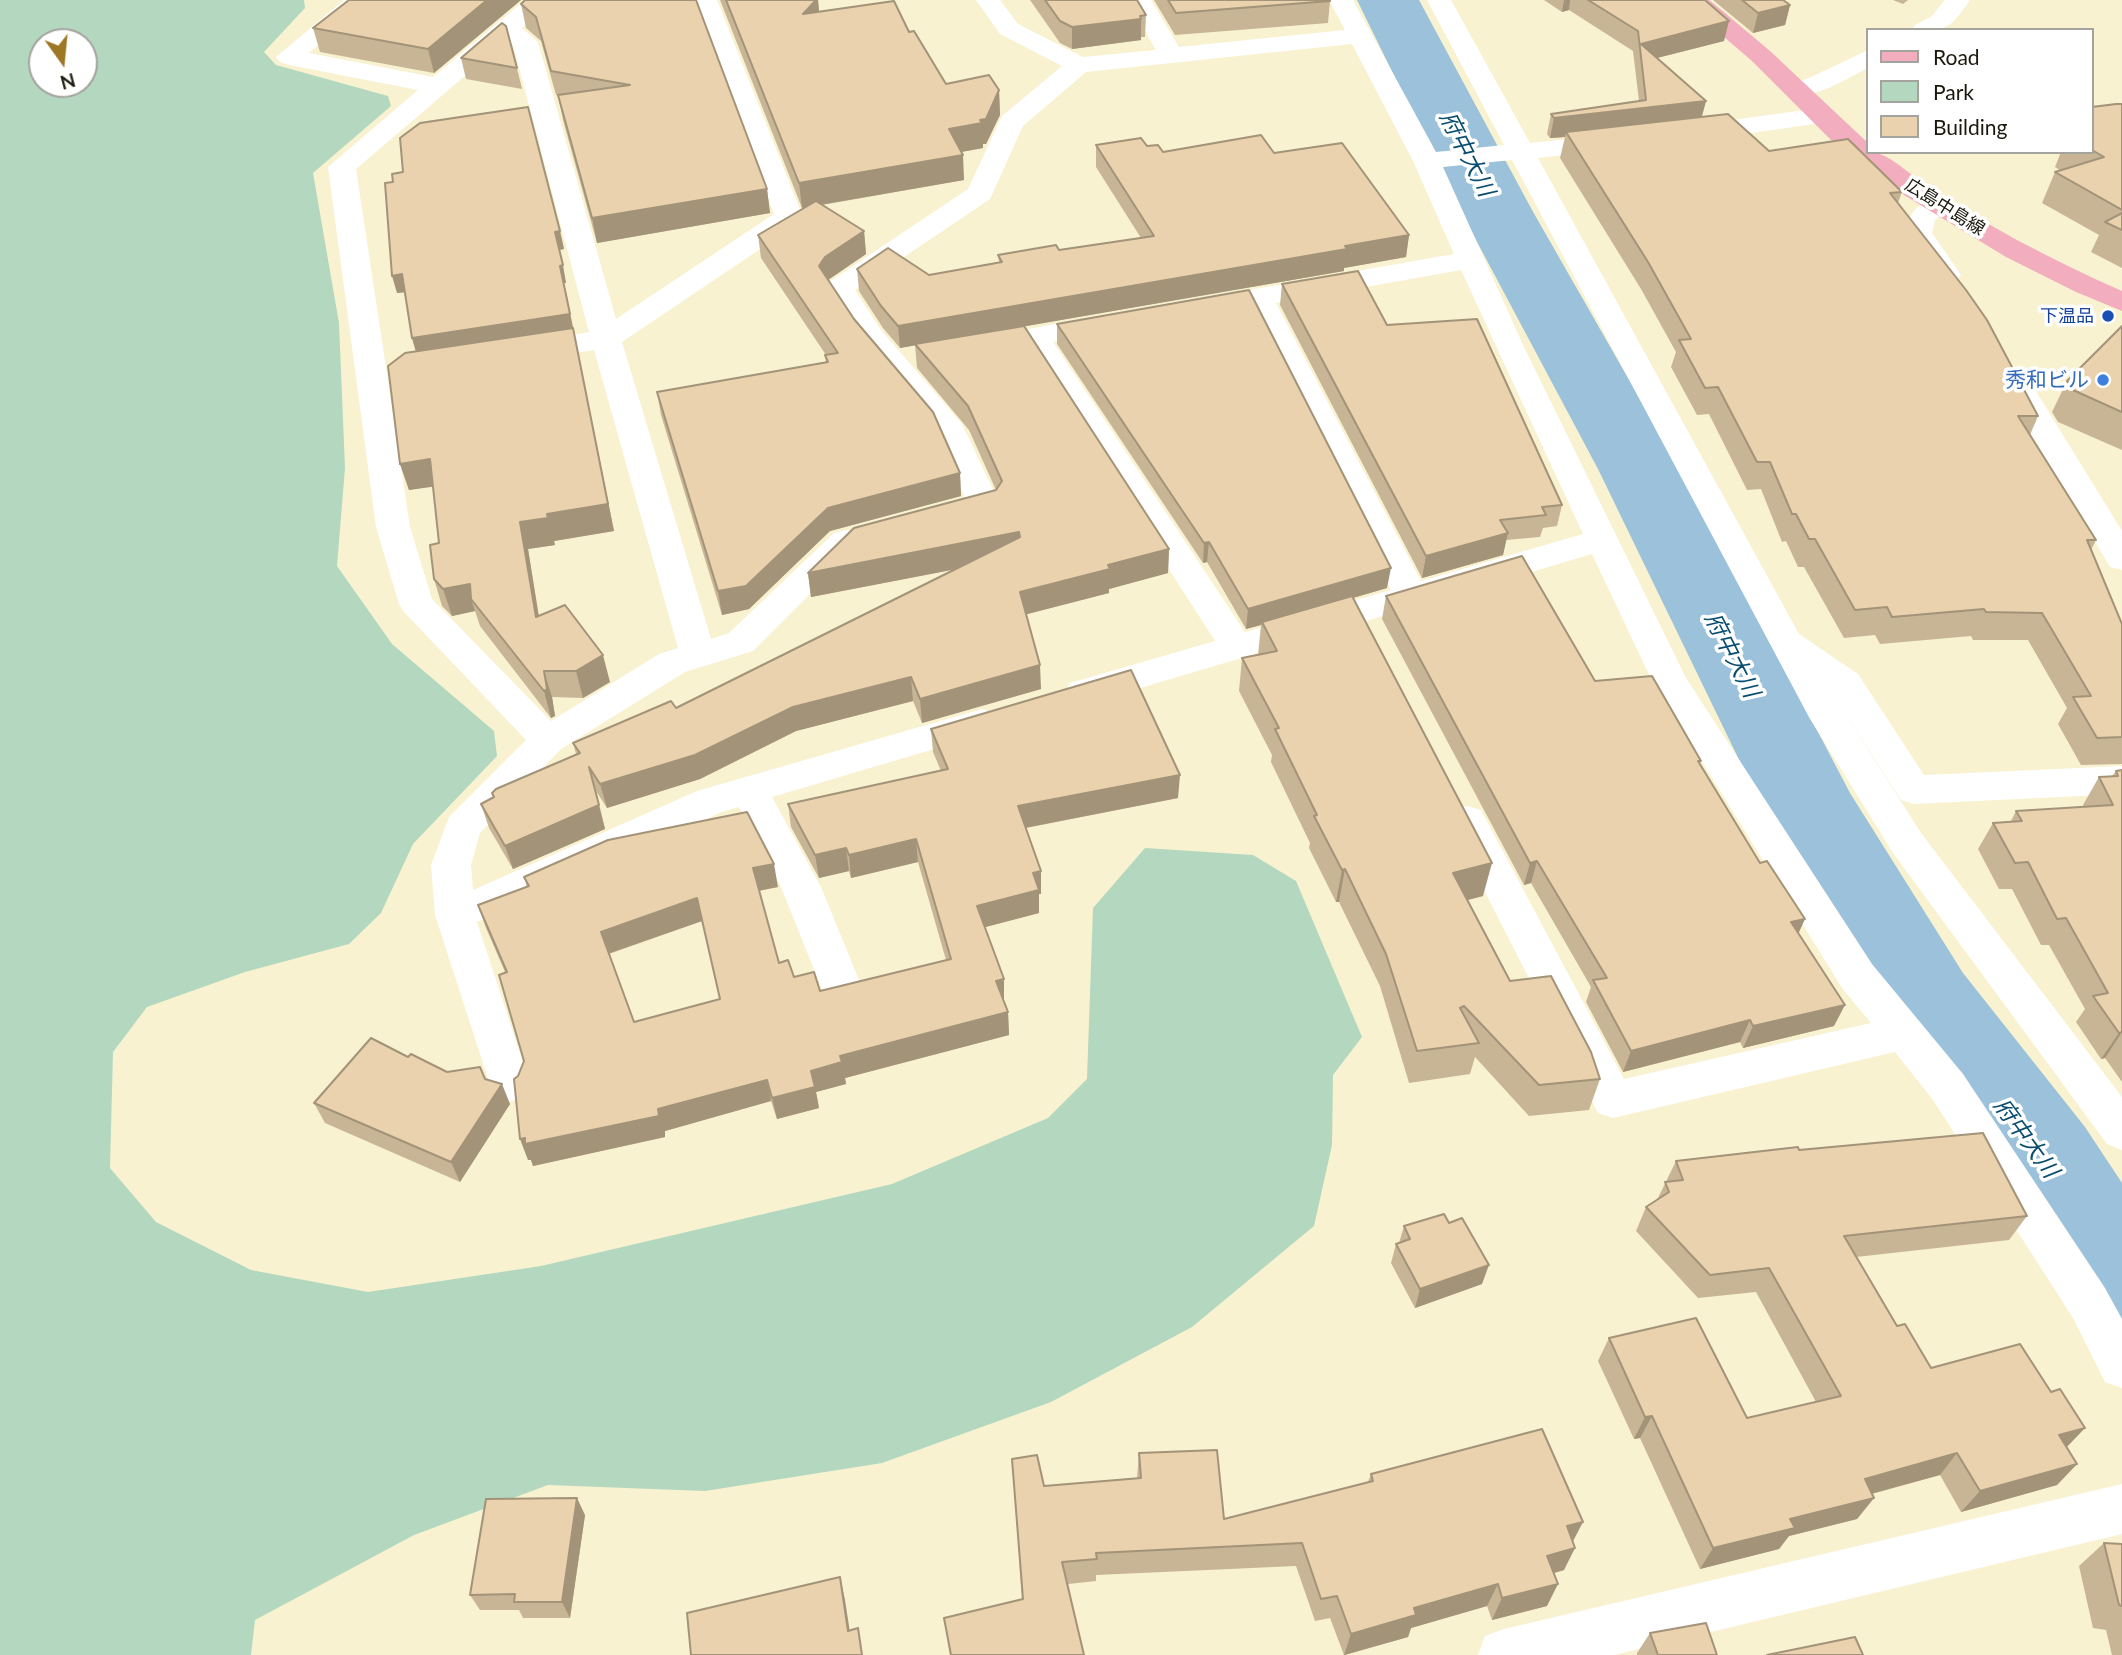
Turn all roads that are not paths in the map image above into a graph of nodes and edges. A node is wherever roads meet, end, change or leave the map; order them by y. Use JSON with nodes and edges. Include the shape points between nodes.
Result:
{"nodes":[{"id":1,"x":359,"y":0,"type":"edge"},
{"id":2,"x":540,"y":0,"type":"edge"},
{"id":3,"x":705,"y":0,"type":"edge"},
{"id":4,"x":988,"y":0,"type":"edge"},
{"id":5,"x":1139,"y":0,"type":"edge"},
{"id":6,"x":1341,"y":0,"type":"edge"},
{"id":7,"x":1439,"y":0,"type":"edge"},
{"id":8,"x":1693,"y":0,"type":"edge"},
{"id":9,"x":1958,"y":0,"type":"edge"},
{"id":10,"x":505,"y":27,"type":"junction"},
{"id":11,"x":1928,"y":28,"type":"edge"},
{"id":12,"x":1361,"y":36,"type":"junction"},
{"id":13,"x":1172,"y":56,"type":"junction"},
{"id":14,"x":1867,"y":59,"type":"edge"},
{"id":15,"x":1079,"y":65,"type":"junction"},
{"id":16,"x":437,"y":86,"type":"junction"},
{"id":17,"x":1793,"y":88,"type":"junction"},
{"id":18,"x":1819,"y":116,"type":"junction"},
{"id":19,"x":1522,"y":150,"type":"junction"},
{"id":20,"x":1427,"y":161,"type":"junction"},
{"id":21,"x":1939,"y":204,"type":"junction"},
{"id":22,"x":1470,"y":260,"type":"junction"},
{"id":23,"x":1258,"y":298,"type":"junction"},
{"id":24,"x":1961,"y":299,"type":"edge"},
{"id":25,"x":2122,"y":302,"type":"edge"},
{"id":26,"x":1179,"y":311,"type":"edge"},
{"id":27,"x":1139,"y":318,"type":"edge"},
{"id":28,"x":1034,"y":337,"type":"junction"},
{"id":29,"x":606,"y":339,"type":"junction"},
{"id":30,"x":956,"y":350,"type":"edge"},
{"id":31,"x":1998,"y":354,"type":"edge"},
{"id":32,"x":496,"y":355,"type":"edge"},
{"id":33,"x":920,"y":521,"type":"edge"},
{"id":34,"x":881,"y":532,"type":"edge"},
{"id":35,"x":1602,"y":540,"type":"junction"},
{"id":36,"x":2122,"y":559,"type":"edge"},
{"id":37,"x":1412,"y":597,"type":"junction"},
{"id":38,"x":1358,"y":612,"type":"junction"},
{"id":39,"x":1785,"y":639,"type":"junction"},
{"id":40,"x":1237,"y":648,"type":"junction"},
{"id":41,"x":1377,"y":649,"type":"edge"},
{"id":42,"x":698,"y":655,"type":"junction"},
{"id":43,"x":1052,"y":701,"type":"edge"},
{"id":44,"x":1013,"y":712,"type":"edge"},
{"id":45,"x":548,"y":740,"type":"junction"},
{"id":46,"x":2122,"y":780,"type":"edge"},
{"id":47,"x":1447,"y":783,"type":"edge"},
{"id":48,"x":749,"y":789,"type":"junction"},
{"id":49,"x":456,"y":915,"type":"junction"},
{"id":50,"x":840,"y":985,"type":"edge"},
{"id":51,"x":1903,"y":1032,"type":"junction"},
{"id":52,"x":509,"y":1084,"type":"dead end"},
{"id":53,"x":2122,"y":1131,"type":"edge"},
{"id":54,"x":2122,"y":1366,"type":"edge"},
{"id":55,"x":2122,"y":1509,"type":"edge"},
{"id":56,"x":1504,"y":1655,"type":"edge"}],
"edges":[{"from":1,"to":16,"type":"street","via":[[289,57]]},
{"from":2,"to":10,"type":"street"},
{"from":3,"to":29,"type":"street","via":[[789,217]]},
{"from":4,"to":15,"type":"street","via":[[1009,29]]},
{"from":5,"to":13,"type":"street"},
{"from":6,"to":12,"type":"street"},
{"from":7,"to":19,"type":"street"},
{"from":8,"to":17,"type":"main road","name":"広島中島線"},
{"from":9,"to":11,"type":"street","via":[[1941,21]]},
{"from":10,"to":16,"type":"street"},
{"from":10,"to":29,"type":"street","via":[[525,42]]},
{"from":12,"to":13,"type":"street"},
{"from":12,"to":20,"type":"street"},
{"from":13,"to":15,"type":"street"},
{"from":14,"to":17,"type":"street","via":[[1813,86]]},
{"from":15,"to":33,"type":"street","via":[[1011,122],[980,193],[839,288],[869,335],[904,359],[951,431],[984,504]]},
{"from":16,"to":45,"type":"street","via":[[342,167],[385,372],[393,527],[416,604]]},
{"from":17,"to":18,"type":"main road","name":"広島中島線"},
{"from":18,"to":19,"type":"street","via":[[1650,139]]},
{"from":18,"to":21,"type":"main road","name":"広島中島線"},
{"from":19,"to":20,"type":"street"},
{"from":19,"to":39,"type":"street"},
{"from":20,"to":22,"type":"street"},
{"from":21,"to":24,"type":"street","via":[[1922,217],[1918,233]]},
{"from":21,"to":25,"type":"main road","name":"広島中島線"},
{"from":22,"to":23,"type":"street"},
{"from":22,"to":35,"type":"street"},
{"from":23,"to":26,"type":"street"},
{"from":23,"to":37,"type":"street"},
{"from":27,"to":28,"type":"street"},
{"from":28,"to":30,"type":"street"},
{"from":28,"to":40,"type":"street"},
{"from":29,"to":32,"type":"street"},
{"from":29,"to":42,"type":"street"},
{"from":31,"to":36,"type":"street"},
{"from":34,"to":42,"type":"street","via":[[843,542],[741,642]]},
{"from":35,"to":37,"type":"street"},
{"from":35,"to":51,"type":"street","via":[[1670,681],[1857,976]]},
{"from":37,"to":38,"type":"street"},
{"from":38,"to":40,"type":"street"},
{"from":38,"to":41,"type":"street"},
{"from":39,"to":46,"type":"street","via":[[1845,683],[1914,790]]},
{"from":39,"to":53,"type":"street","via":[[1907,843]]},
{"from":40,"to":43,"type":"street"},
{"from":42,"to":45,"type":"street","via":[[672,663]]},
{"from":44,"to":48,"type":"street"},
{"from":45,"to":49,"type":"street","via":[[463,827],[451,865]]},
{"from":47,"to":51,"type":"street","via":[[1613,1100]]},
{"from":48,"to":49,"type":"street","via":[[710,801]]},
{"from":48,"to":50,"type":"street","via":[[801,887]]},
{"from":49,"to":52,"type":"street"},
{"from":51,"to":54,"type":"street","via":[[1948,1087],[2089,1303]]},
{"from":55,"to":56,"type":"street"}]}
